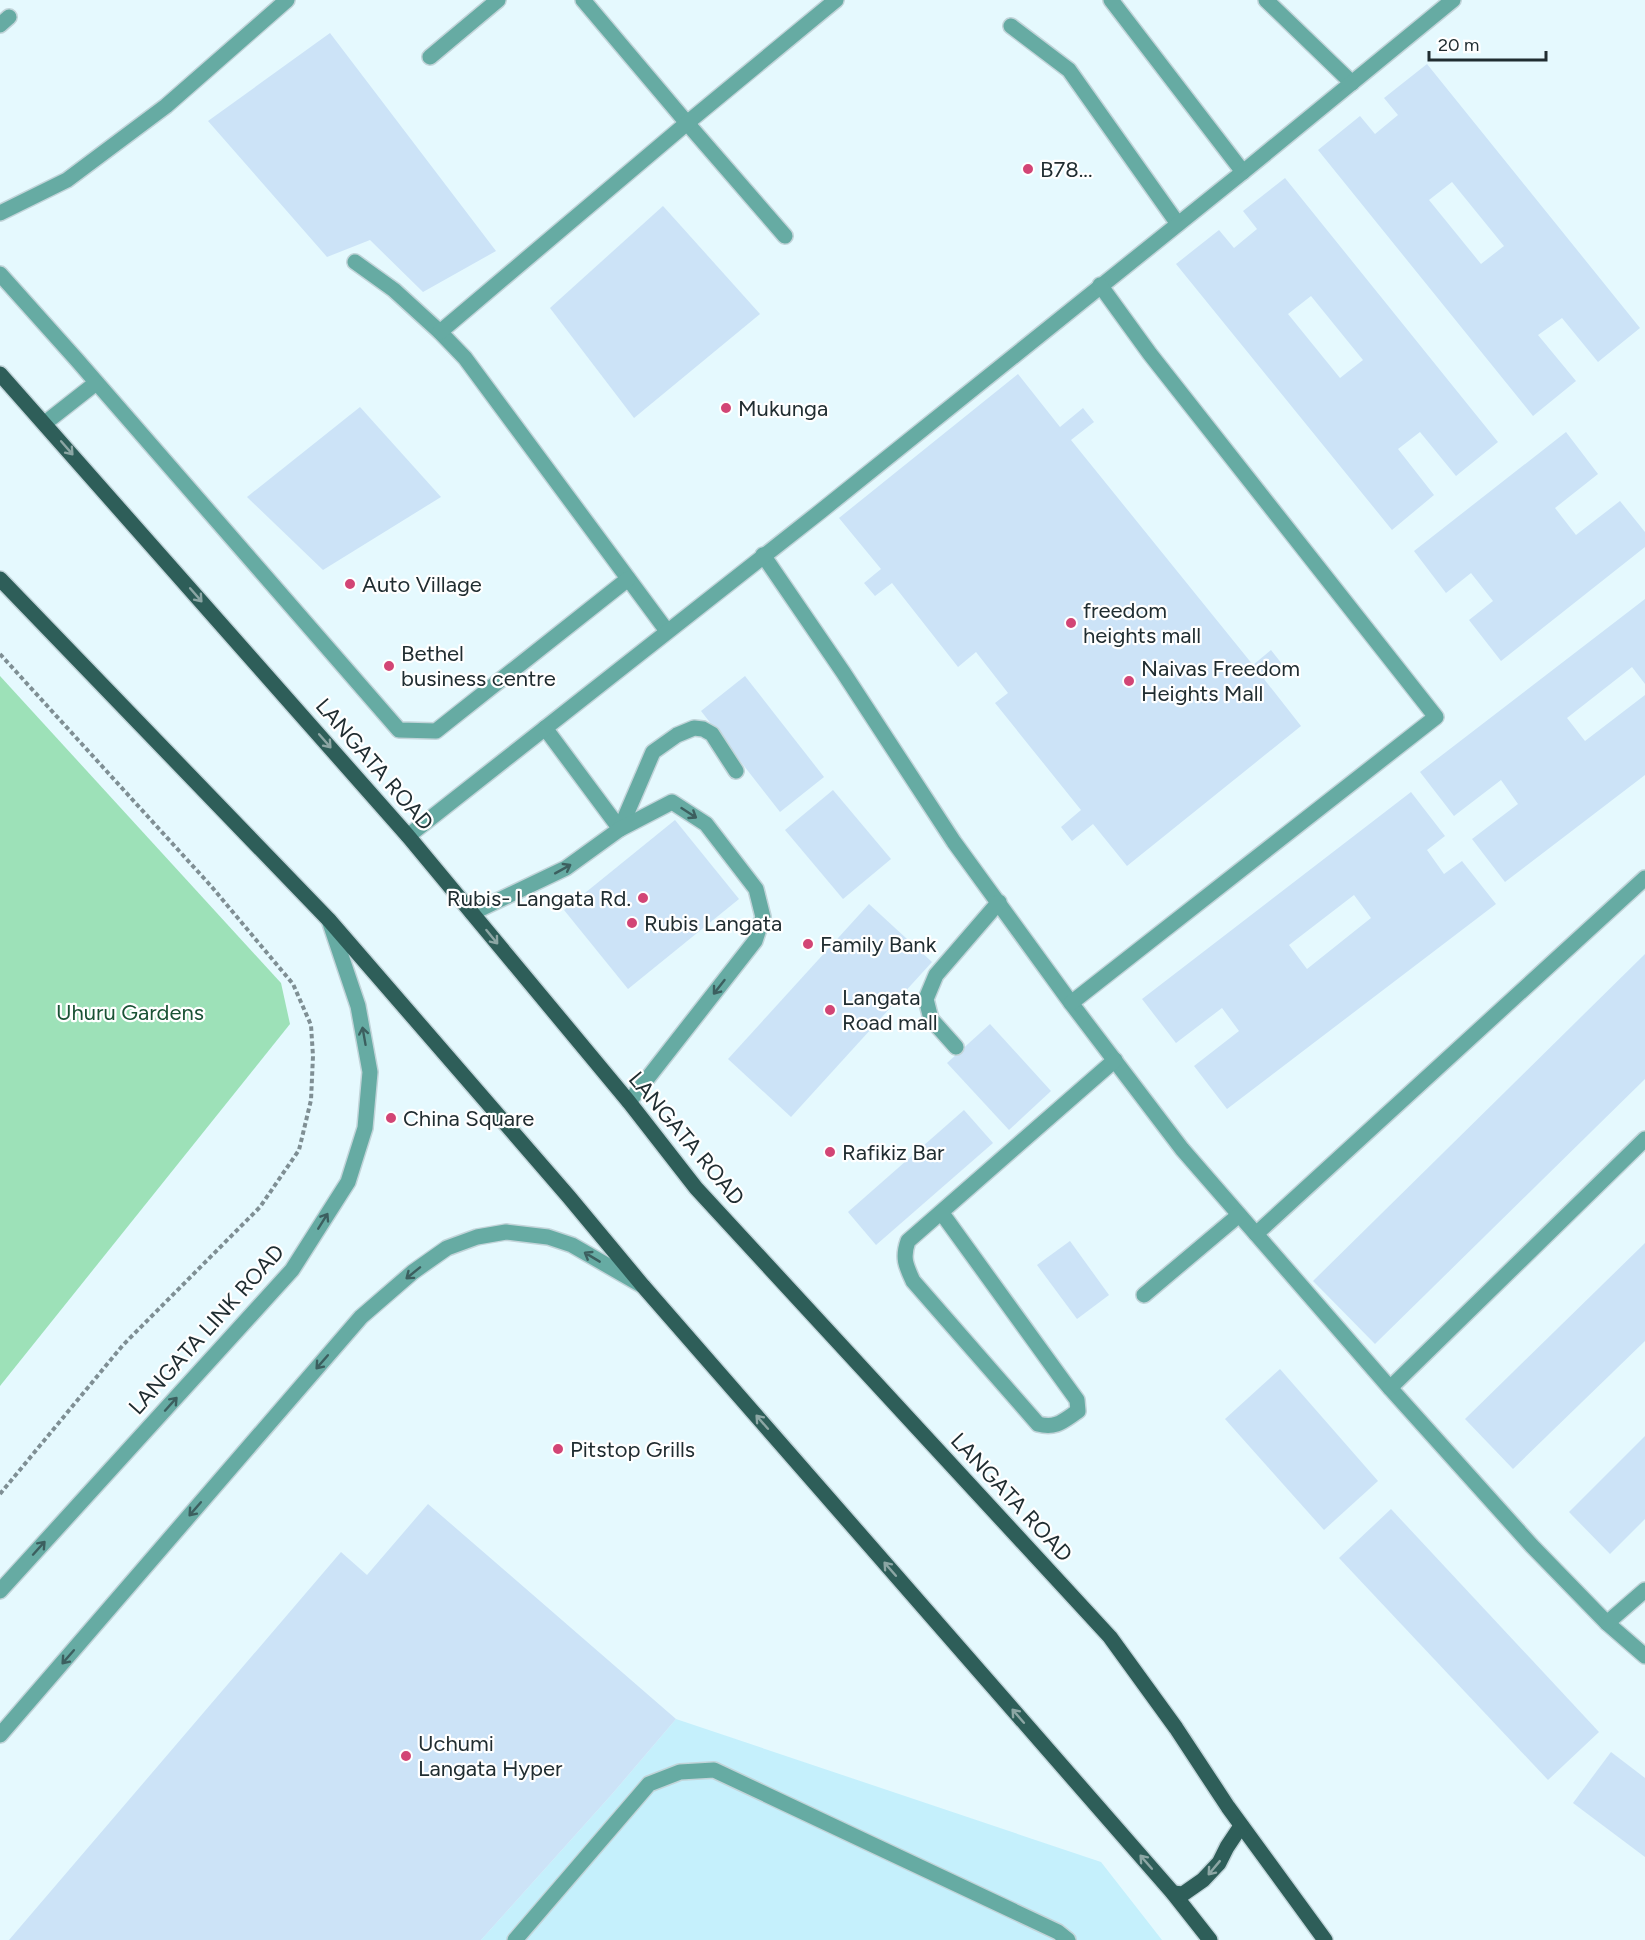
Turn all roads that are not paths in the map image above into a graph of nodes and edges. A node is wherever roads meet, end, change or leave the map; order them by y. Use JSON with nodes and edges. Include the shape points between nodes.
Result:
{"nodes":[{"id":1,"x":287,"y":0,"type":"edge"},
{"id":2,"x":498,"y":0,"type":"edge"},
{"id":3,"x":583,"y":0,"type":"edge"},
{"id":4,"x":836,"y":0,"type":"edge"},
{"id":5,"x":1111,"y":0,"type":"edge"},
{"id":6,"x":1266,"y":0,"type":"edge"},
{"id":7,"x":1453,"y":0,"type":"edge"},
{"id":8,"x":1011,"y":26,"type":"dead end"},
{"id":9,"x":430,"y":57,"type":"dead end"},
{"id":10,"x":1352,"y":83,"type":"junction"},
{"id":11,"x":687,"y":123,"type":"junction"},
{"id":12,"x":1243,"y":172,"type":"junction"},
{"id":13,"x":0,"y":213,"type":"edge"},
{"id":14,"x":1178,"y":224,"type":"junction"},
{"id":15,"x":786,"y":236,"type":"dead end"},
{"id":16,"x":355,"y":262,"type":"dead end"},
{"id":17,"x":0,"y":274,"type":"edge"},
{"id":18,"x":1100,"y":285,"type":"junction"},
{"id":19,"x":440,"y":332,"type":"junction"},
{"id":20,"x":0,"y":374,"type":"edge"},
{"id":21,"x":96,"y":383,"type":"junction"},
{"id":22,"x":45,"y":423,"type":"junction"},
{"id":23,"x":763,"y":555,"type":"junction"},
{"id":24,"x":0,"y":579,"type":"edge"},
{"id":25,"x":628,"y":579,"type":"junction"},
{"id":26,"x":667,"y":631,"type":"junction"},
{"id":27,"x":545,"y":728,"type":"junction"},
{"id":28,"x":736,"y":771,"type":"dead end"},
{"id":29,"x":620,"y":829,"type":"junction"},
{"id":30,"x":408,"y":836,"type":"junction"},
{"id":31,"x":1645,"y":878,"type":"edge"},
{"id":32,"x":999,"y":902,"type":"junction"},
{"id":33,"x":472,"y":913,"type":"junction"},
{"id":34,"x":329,"y":920,"type":"junction"},
{"id":35,"x":1071,"y":1003,"type":"junction"},
{"id":36,"x":956,"y":1047,"type":"dead end"},
{"id":37,"x":1114,"y":1060,"type":"junction"},
{"id":38,"x":628,"y":1102,"type":"junction"},
{"id":39,"x":1645,"y":1139,"type":"edge"},
{"id":40,"x":941,"y":1212,"type":"junction"},
{"id":41,"x":1239,"y":1215,"type":"junction"},
{"id":42,"x":1256,"y":1234,"type":"junction"},
{"id":43,"x":643,"y":1286,"type":"junction"},
{"id":44,"x":1144,"y":1295,"type":"dead end"},
{"id":45,"x":1390,"y":1388,"type":"junction"},
{"id":46,"x":1645,"y":1590,"type":"edge"},
{"id":47,"x":0,"y":1591,"type":"edge"},
{"id":48,"x":1607,"y":1623,"type":"junction"},
{"id":49,"x":1645,"y":1656,"type":"edge"},
{"id":50,"x":0,"y":1735,"type":"edge"},
{"id":51,"x":1241,"y":1826,"type":"junction"},
{"id":52,"x":1173,"y":1893,"type":"junction"},
{"id":53,"x":515,"y":1940,"type":"edge"},
{"id":54,"x":1068,"y":1940,"type":"edge"},
{"id":55,"x":1210,"y":1940,"type":"edge"},
{"id":56,"x":1325,"y":1940,"type":"edge"}],
"edges":[{"from":1,"to":13,"type":"street","via":[[166,106],[76,174]]},
{"from":2,"to":9,"type":"street"},
{"from":3,"to":11,"type":"street"},
{"from":4,"to":11,"type":"street"},
{"from":5,"to":12,"type":"street"},
{"from":6,"to":10,"type":"street"},
{"from":7,"to":10,"type":"street"},
{"from":8,"to":14,"type":"street","via":[[1069,70]]},
{"from":10,"to":12,"type":"street"},
{"from":11,"to":15,"type":"street"},
{"from":11,"to":19,"type":"street"},
{"from":12,"to":14,"type":"street"},
{"from":14,"to":18,"type":"street"},
{"from":16,"to":19,"type":"street","via":[[394,290]]},
{"from":17,"to":21,"type":"street"},
{"from":18,"to":23,"type":"street"},
{"from":18,"to":35,"type":"street","via":[[1436,717]]},
{"from":19,"to":25,"type":"street","via":[[465,358]]},
{"from":20,"to":22,"type":"main road","name":"LANGATA ROAD"},
{"from":21,"to":22,"type":"street"},
{"from":21,"to":25,"type":"street","via":[[399,730],[436,731]]},
{"from":22,"to":30,"type":"main road","name":"LANGATA ROAD","one_way":true},
{"from":23,"to":26,"type":"street"},
{"from":23,"to":32,"type":"street","via":[[954,842]]},
{"from":24,"to":34,"type":"main road"},
{"from":25,"to":26,"type":"street"},
{"from":26,"to":27,"type":"street"},
{"from":27,"to":29,"type":"street"},
{"from":27,"to":30,"type":"street"},
{"from":28,"to":29,"type":"street","via":[[712,734],[694,728],[677,735],[653,752]]},
{"from":33,"to":29,"type":"street","one_way":true,"via":[[566,868]]},
{"from":29,"to":38,"type":"street","one_way":true,"via":[[672,802],[706,824],[756,889],[763,917],[755,941]]},
{"from":30,"to":33,"type":"main road","name":"LANGATA ROAD"},
{"from":31,"to":42,"type":"street"},
{"from":32,"to":35,"type":"street"},
{"from":32,"to":36,"type":"street","via":[[936,975],[926,999],[931,1019]]},
{"from":33,"to":38,"type":"main road","name":"LANGATA ROAD","one_way":true},
{"from":34,"to":43,"type":"main road"},
{"from":47,"to":34,"type":"street","name":"LANGATA LINK ROAD","one_way":true,"via":[[292,1270],[348,1182],[365,1128],[370,1072],[358,1006]]},
{"from":35,"to":37,"type":"street"},
{"from":37,"to":40,"type":"street"},
{"from":37,"to":41,"type":"street"},
{"from":38,"to":51,"type":"main road","name":"LANGATA ROAD","via":[[696,1188],[1110,1637]]},
{"from":39,"to":45,"type":"street"},
{"from":40,"to":40,"type":"street","via":[[908,1241],[904,1251],[914,1281],[1038,1424],[1060,1424],[1078,1412],[1077,1400]]},
{"from":41,"to":42,"type":"street"},
{"from":41,"to":44,"type":"street"},
{"from":42,"to":45,"type":"street"},
{"from":43,"to":50,"type":"street","one_way":true,"via":[[572,1245],[548,1237],[506,1232],[447,1248],[361,1317]]},
{"from":52,"to":43,"type":"main road","one_way":true},
{"from":45,"to":48,"type":"street"},
{"from":46,"to":48,"type":"street"},
{"from":48,"to":49,"type":"street"},
{"from":51,"to":52,"type":"main road","one_way":true,"via":[[1203,1880],[1183,1894]]},
{"from":51,"to":56,"type":"main road","name":"LANGATA ROAD"},
{"from":52,"to":55,"type":"main road"},
{"from":53,"to":54,"type":"street","via":[[649,1784],[680,1772],[714,1770]]}]}
